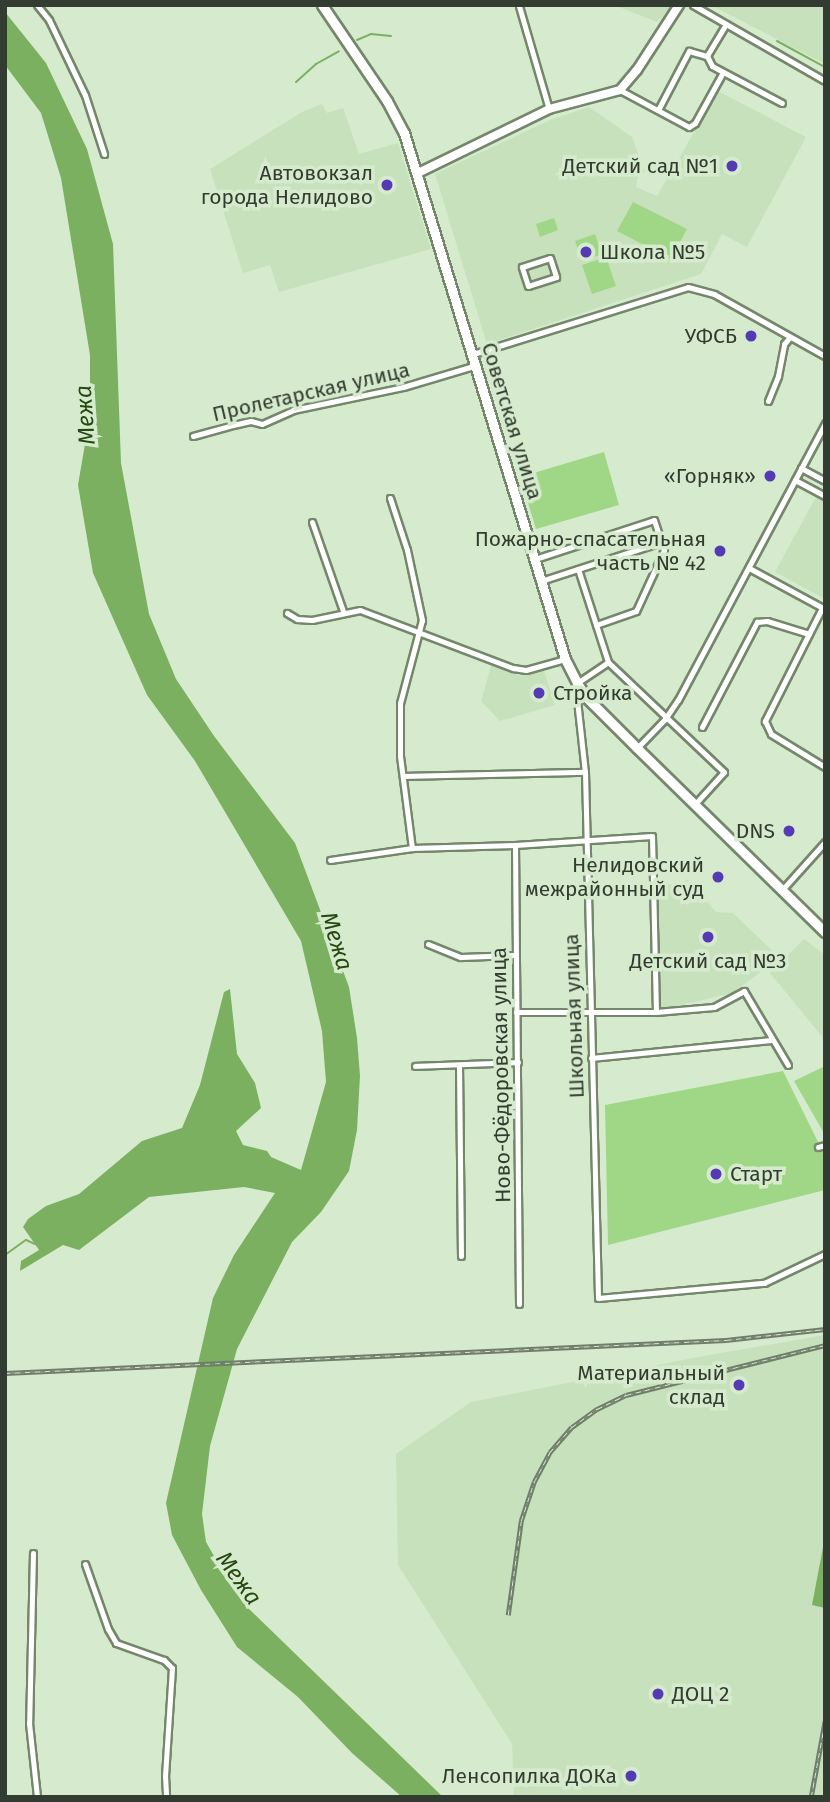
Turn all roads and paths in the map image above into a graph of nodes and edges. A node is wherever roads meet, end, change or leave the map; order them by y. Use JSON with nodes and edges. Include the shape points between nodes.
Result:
{"nodes":[{"id":1,"x":37,"y":5,"type":"edge"},
{"id":2,"x":322,"y":5,"type":"edge"},
{"id":3,"x":679,"y":5,"type":"edge"},
{"id":4,"x":693,"y":5,"type":"edge"},
{"id":5,"x":519,"y":6,"type":"edge"},
{"id":6,"x":726,"y":24,"type":"junction"},
{"id":7,"x":707,"y":56,"type":"junction"},
{"id":8,"x":723,"y":72,"type":"junction"},
{"id":9,"x":825,"y":81,"type":"edge"},
{"id":10,"x":620,"y":90,"type":"junction"},
{"id":11,"x":782,"y":103,"type":"dead end"},
{"id":12,"x":550,"y":109,"type":"junction"},
{"id":13,"x":658,"y":110,"type":"junction"},
{"id":14,"x":103,"y":154,"type":"dead end"},
{"id":15,"x":418,"y":173,"type":"junction"},
{"id":16,"x":522,"y":267,"type":"joint"},
{"id":17,"x":790,"y":337,"type":"junction"},
{"id":18,"x":473,"y":354,"type":"junction"},
{"id":19,"x":825,"y":356,"type":"edge"},
{"id":20,"x":477,"y":365,"type":"junction"},
{"id":21,"x":768,"y":401,"type":"dead end"},
{"id":22,"x":825,"y":423,"type":"edge"},
{"id":23,"x":193,"y":436,"type":"dead end"},
{"id":24,"x":801,"y":468,"type":"junction"},
{"id":25,"x":795,"y":480,"type":"junction"},
{"id":26,"x":825,"y":481,"type":"edge"},
{"id":27,"x":825,"y":496,"type":"edge"},
{"id":28,"x":390,"y":498,"type":"dead end"},
{"id":29,"x":312,"y":522,"type":"dead end"},
{"id":30,"x":661,"y":542,"type":"junction"},
{"id":31,"x":535,"y":559,"type":"junction"},
{"id":32,"x":749,"y":568,"type":"junction"},
{"id":33,"x":578,"y":569,"type":"junction"},
{"id":34,"x":541,"y":581,"type":"junction"},
{"id":35,"x":824,"y":609,"type":"edge"},
{"id":36,"x":343,"y":611,"type":"junction"},
{"id":37,"x":287,"y":613,"type":"dead end"},
{"id":38,"x":596,"y":625,"type":"junction"},
{"id":39,"x":420,"y":632,"type":"junction"},
{"id":40,"x":809,"y":634,"type":"junction"},
{"id":41,"x":565,"y":659,"type":"junction"},
{"id":42,"x":608,"y":662,"type":"junction"},
{"id":43,"x":577,"y":683,"type":"junction"},
{"id":44,"x":586,"y":697,"type":"junction"},
{"id":45,"x":665,"y":719,"type":"junction"},
{"id":46,"x":702,"y":727,"type":"dead end"},
{"id":47,"x":637,"y":748,"type":"junction"},
{"id":48,"x":825,"y":767,"type":"edge"},
{"id":49,"x":585,"y":772,"type":"junction"},
{"id":50,"x":404,"y":776,"type":"junction"},
{"id":51,"x":694,"y":806,"type":"junction"},
{"id":52,"x":585,"y":841,"type":"junction"},
{"id":53,"x":825,"y":842,"type":"edge"},
{"id":54,"x":515,"y":845,"type":"junction"},
{"id":55,"x":412,"y":848,"type":"junction"},
{"id":56,"x":330,"y":860,"type":"dead end"},
{"id":57,"x":781,"y":891,"type":"junction"},
{"id":58,"x":825,"y":932,"type":"edge"},
{"id":59,"x":428,"y":944,"type":"dead end"},
{"id":60,"x":516,"y":955,"type":"junction"},
{"id":61,"x":590,"y":1011,"type":"junction"},
{"id":62,"x":656,"y":1012,"type":"junction"},
{"id":63,"x":516,"y":1013,"type":"junction"},
{"id":64,"x":771,"y":1040,"type":"junction"},
{"id":65,"x":591,"y":1058,"type":"junction"},
{"id":66,"x":518,"y":1062,"type":"junction"},
{"id":67,"x":458,"y":1065,"type":"junction"},
{"id":68,"x":788,"y":1065,"type":"dead end"},
{"id":69,"x":415,"y":1066,"type":"dead end"},
{"id":70,"x":825,"y":1254,"type":"edge"},
{"id":71,"x":461,"y":1256,"type":"dead end"},
{"id":72,"x":519,"y":1304,"type":"dead end"},
{"id":73,"x":33,"y":1553,"type":"dead end"},
{"id":74,"x":85,"y":1564,"type":"dead end"},
{"id":75,"x":37,"y":1797,"type":"edge"},
{"id":76,"x":166,"y":1797,"type":"edge"}],
"edges":[{"from":1,"to":14,"type":"street","via":[[49,20],[85,95]]},
{"from":2,"to":15,"type":"main road","name":"Советская улица","via":[[391,110]]},
{"from":3,"to":10,"type":"street"},
{"from":4,"to":6,"type":"street"},
{"from":5,"to":12,"type":"street"},
{"from":6,"to":7,"type":"street"},
{"from":6,"to":9,"type":"street"},
{"from":7,"to":8,"type":"street","via":[[712,66]]},
{"from":7,"to":13,"type":"street","via":[[689,51]]},
{"from":8,"to":11,"type":"street"},
{"from":8,"to":13,"type":"street","via":[[689,127]]},
{"from":10,"to":12,"type":"street"},
{"from":10,"to":13,"type":"street"},
{"from":12,"to":15,"type":"street"},
{"from":15,"to":18,"type":"main road","name":"Советская улица"},
{"from":16,"to":16,"type":"street","via":[[550,258],[556,277],[528,286]]},
{"from":17,"to":18,"type":"street","via":[[714,294],[688,287]]},
{"from":17,"to":19,"type":"street"},
{"from":17,"to":21,"type":"street"},
{"from":18,"to":20,"type":"main road","name":"Советская улица"},
{"from":20,"to":23,"type":"street","name":"Пролетарская улица","via":[[403,387],[293,410],[262,424],[233,425]]},
{"from":20,"to":31,"type":"main road","name":"Советская улица"},
{"from":22,"to":24,"type":"street"},
{"from":24,"to":25,"type":"street"},
{"from":24,"to":26,"type":"street"},
{"from":25,"to":27,"type":"street"},
{"from":25,"to":32,"type":"street"},
{"from":28,"to":39,"type":"street","via":[[419,599]]},
{"from":29,"to":36,"type":"street"},
{"from":30,"to":31,"type":"street","via":[[654,520]]},
{"from":30,"to":33,"type":"street"},
{"from":30,"to":38,"type":"street","via":[[664,550],[636,611]]},
{"from":31,"to":34,"type":"main road","name":"Советская улица"},
{"from":32,"to":35,"type":"street"},
{"from":32,"to":45,"type":"street"},
{"from":33,"to":34,"type":"street"},
{"from":33,"to":38,"type":"street"},
{"from":34,"to":41,"type":"main road","name":"Советская улица"},
{"from":35,"to":40,"type":"street"},
{"from":36,"to":37,"type":"street","via":[[312,620]]},
{"from":36,"to":39,"type":"street","via":[[360,610]]},
{"from":38,"to":42,"type":"street"},
{"from":39,"to":41,"type":"street","via":[[513,668],[526,670]]},
{"from":39,"to":50,"type":"street","via":[[400,703]]},
{"from":40,"to":46,"type":"street","via":[[757,622]]},
{"from":40,"to":48,"type":"street","via":[[765,721],[771,734]]},
{"from":41,"to":43,"type":"main road","name":"Советская улица"},
{"from":42,"to":43,"type":"street"},
{"from":42,"to":45,"type":"street"},
{"from":43,"to":44,"type":"main road","name":"Советская улица"},
{"from":44,"to":47,"type":"main road","name":"Советская улица"},
{"from":44,"to":49,"type":"street","name":"Школьная улица","via":[[577,700]]},
{"from":45,"to":47,"type":"street"},
{"from":45,"to":51,"type":"street","via":[[724,772]]},
{"from":47,"to":51,"type":"main road","name":"Советская улица"},
{"from":49,"to":50,"type":"street"},
{"from":49,"to":52,"type":"street","name":"Школьная улица"},
{"from":50,"to":55,"type":"street"},
{"from":51,"to":57,"type":"main road","name":"Советская улица"},
{"from":52,"to":54,"type":"street"},
{"from":52,"to":61,"type":"street","name":"Школьная улица"},
{"from":52,"to":62,"type":"street","via":[[652,836]]},
{"from":53,"to":57,"type":"street"},
{"from":54,"to":55,"type":"street"},
{"from":54,"to":60,"type":"street","name":"Ново-Фёдоровская улица"},
{"from":55,"to":56,"type":"street"},
{"from":57,"to":58,"type":"main road","name":"Советская улица"},
{"from":59,"to":60,"type":"street","via":[[461,957]]},
{"from":60,"to":63,"type":"street","name":"Ново-Фёдоровская улица"},
{"from":61,"to":62,"type":"street"},
{"from":61,"to":63,"type":"street"},
{"from":61,"to":65,"type":"street","name":"Школьная улица"},
{"from":62,"to":64,"type":"street","via":[[714,1007],[744,991]]},
{"from":63,"to":66,"type":"street","name":"Ново-Фёдоровская улица"},
{"from":64,"to":65,"type":"street"},
{"from":64,"to":68,"type":"street"},
{"from":65,"to":70,"type":"street","name":"Школьная улица","via":[[598,1298],[764,1283]]},
{"from":66,"to":67,"type":"street"},
{"from":66,"to":72,"type":"street","name":"Ново-Фёдоровская улица"},
{"from":67,"to":69,"type":"street"},
{"from":67,"to":71,"type":"street"},
{"from":73,"to":75,"type":"street","via":[[29,1723]]},
{"from":74,"to":76,"type":"street","via":[[116,1643],[164,1660],[172,1668]]}]}
